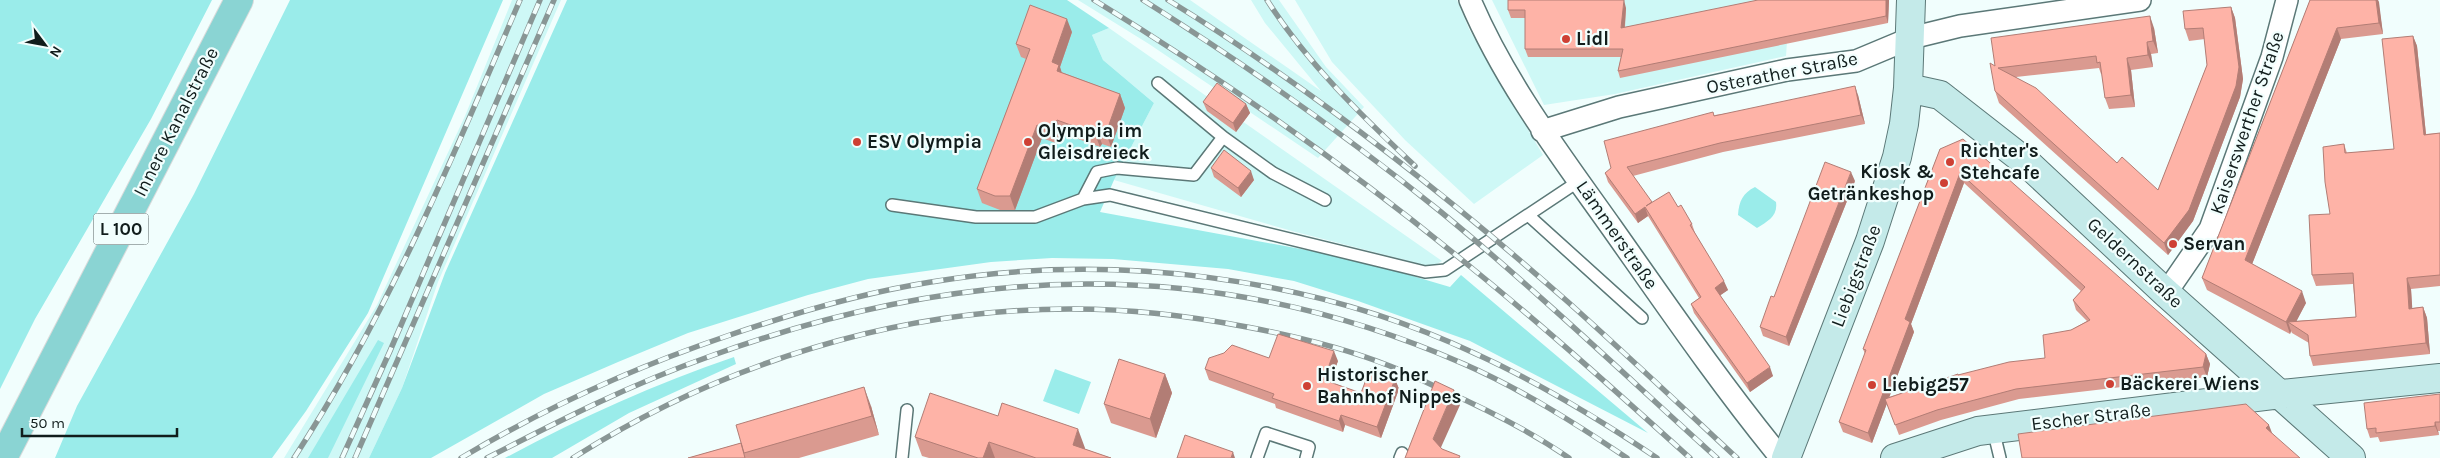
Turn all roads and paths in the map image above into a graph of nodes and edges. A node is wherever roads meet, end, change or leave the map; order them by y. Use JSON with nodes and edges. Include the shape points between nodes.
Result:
{"nodes":[{"id":1,"x":239,"y":0,"type":"edge"},
{"id":2,"x":1470,"y":0,"type":"edge"},
{"id":3,"x":1911,"y":0,"type":"edge"},
{"id":4,"x":2140,"y":0,"type":"edge"},
{"id":5,"x":2287,"y":0,"type":"edge"},
{"id":6,"x":2081,"y":4,"type":"edge"},
{"id":7,"x":1911,"y":38,"type":"junction"},
{"id":8,"x":1158,"y":83,"type":"dead end"},
{"id":9,"x":1908,"y":88,"type":"junction"},
{"id":10,"x":1542,"y":131,"type":"junction"},
{"id":11,"x":1223,"y":137,"type":"junction"},
{"id":12,"x":1579,"y":181,"type":"junction"},
{"id":13,"x":1083,"y":199,"type":"junction"},
{"id":14,"x":1325,"y":200,"type":"dead end"},
{"id":15,"x":892,"y":205,"type":"dead end"},
{"id":16,"x":1528,"y":215,"type":"junction"},
{"id":17,"x":2166,"y":293,"type":"junction"},
{"id":18,"x":1642,"y":318,"type":"dead end"},
{"id":19,"x":2440,"y":378,"type":"edge"},
{"id":20,"x":2281,"y":394,"type":"junction"},
{"id":21,"x":907,"y":410,"type":"dead end"},
{"id":22,"x":1993,"y":429,"type":"junction"},
{"id":23,"x":3,"y":458,"type":"edge"},
{"id":24,"x":902,"y":458,"type":"edge"},
{"id":25,"x":1257,"y":458,"type":"edge"},
{"id":26,"x":1306,"y":458,"type":"edge"},
{"id":27,"x":1781,"y":458,"type":"edge"},
{"id":28,"x":1786,"y":458,"type":"edge"},
{"id":29,"x":1895,"y":458,"type":"edge"},
{"id":30,"x":2000,"y":458,"type":"edge"},
{"id":31,"x":2351,"y":458,"type":"edge"}],
"edges":[{"from":1,"to":23,"type":"main road","name":"Innere Kanalstraße","number":"L 100"},
{"from":2,"to":10,"type":"street","name":"Lämmerstraße","via":[[1481,26]]},
{"from":3,"to":7,"type":"street","name":"Liebigstraße"},
{"from":4,"to":6,"type":"street","name":"Osterather Straße"},
{"from":5,"to":17,"type":"street","name":"Kaiserswerther Straße","via":[[2272,57],[2210,229]]},
{"from":6,"to":7,"type":"street","name":"Osterather Straße"},
{"from":7,"to":9,"type":"street","name":"Liebigstraße"},
{"from":7,"to":10,"type":"street","name":"Osterather Straße","via":[[1856,61],[1787,70],[1628,105]]},
{"from":8,"to":11,"type":"lane"},
{"from":9,"to":17,"type":"street","name":"Geldernstraße","via":[[1940,95],[1982,126],[2027,163]]},
{"from":9,"to":28,"type":"street","name":"Liebigstraße","via":[[1897,157],[1870,241]]},
{"from":10,"to":12,"type":"street","name":"Lämmerstraße"},
{"from":11,"to":13,"type":"lane","via":[[1194,174],[1117,168],[1097,172]]},
{"from":11,"to":14,"type":"lane","via":[[1273,173]]},
{"from":12,"to":16,"type":"lane"},
{"from":12,"to":27,"type":"street","name":"Lämmerstraße","via":[[1672,313]]},
{"from":13,"to":15,"type":"lane","via":[[1035,217],[976,217]]},
{"from":13,"to":16,"type":"lane","via":[[1110,195],[1425,272],[1445,270]]},
{"from":16,"to":18,"type":"lane"},
{"from":17,"to":20,"type":"street","name":"Geldernstraße"},
{"from":19,"to":20,"type":"street","name":"Escher Straße"},
{"from":20,"to":22,"type":"street","name":"Escher Straße"},
{"from":20,"to":31,"type":"street","name":"Geldernstraße"},
{"from":21,"to":24,"type":"lane"},
{"from":22,"to":29,"type":"street","name":"Escher Straße"},
{"from":22,"to":30,"type":"lane"},
{"from":25,"to":26,"type":"lane","via":[[1266,433],[1310,447]]}]}
